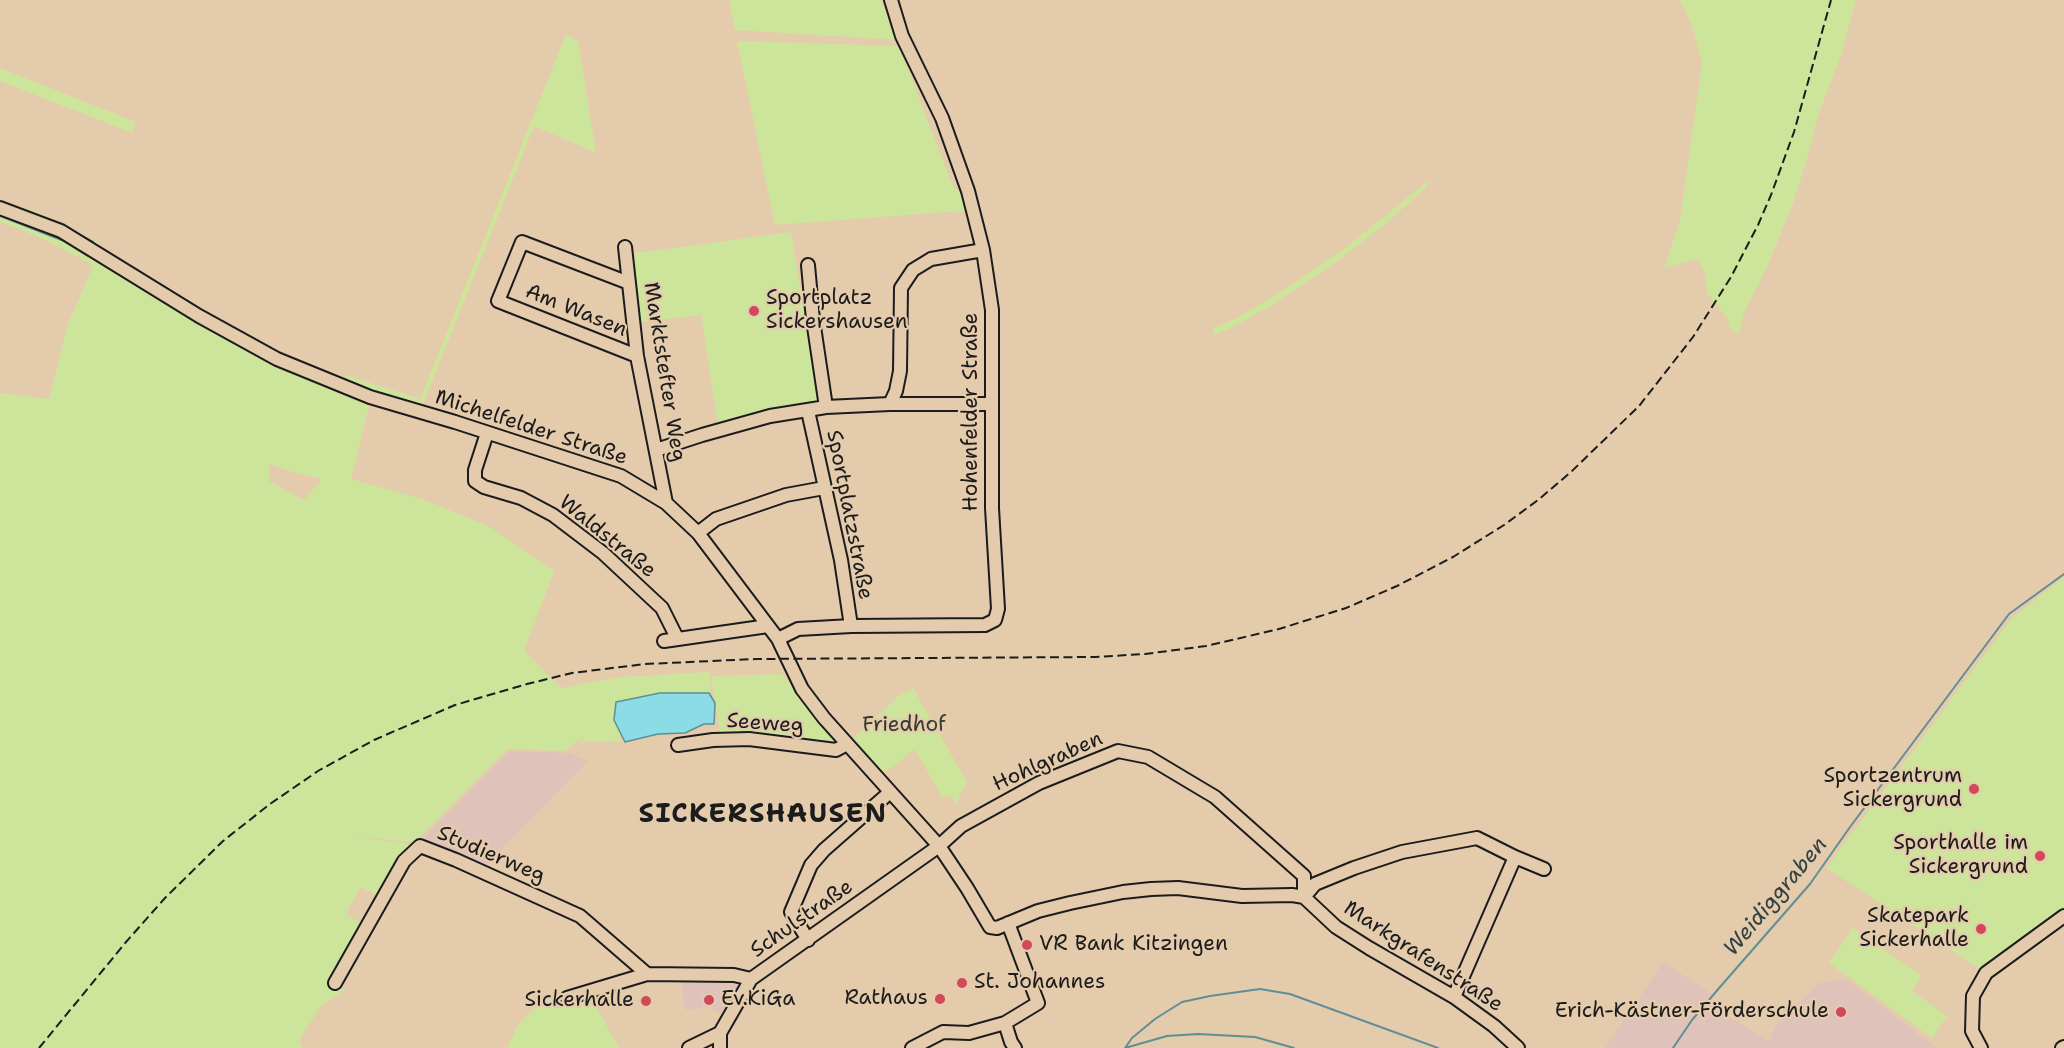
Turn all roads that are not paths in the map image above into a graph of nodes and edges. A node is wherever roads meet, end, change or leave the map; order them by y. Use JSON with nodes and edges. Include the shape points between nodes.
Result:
{"nodes":[{"id":1,"x":891,"y":0,"type":"edge"},
{"id":2,"x":0,"y":208,"type":"edge"},
{"id":3,"x":625,"y":247,"type":"dead end"},
{"id":4,"x":984,"y":250,"type":"junction"},
{"id":5,"x":808,"y":265,"type":"dead end"},
{"id":6,"x":629,"y":283,"type":"junction"},
{"id":7,"x":637,"y":356,"type":"junction"},
{"id":8,"x":890,"y":404,"type":"junction"},
{"id":9,"x":991,"y":404,"type":"junction"},
{"id":10,"x":826,"y":407,"type":"junction"},
{"id":11,"x":808,"y":411,"type":"junction"},
{"id":12,"x":487,"y":433,"type":"junction"},
{"id":13,"x":656,"y":450,"type":"junction"},
{"id":14,"x":824,"y":488,"type":"junction"},
{"id":15,"x":666,"y":503,"type":"junction"},
{"id":16,"x":698,"y":533,"type":"junction"},
{"id":17,"x":768,"y":626,"type":"junction"},
{"id":18,"x":851,"y":626,"type":"junction"},
{"id":19,"x":677,"y":638,"type":"junction"},
{"id":20,"x":778,"y":639,"type":"junction"},
{"id":21,"x":664,"y":640,"type":"dead end"},
{"id":22,"x":847,"y":744,"type":"junction"},
{"id":23,"x":678,"y":745,"type":"dead end"},
{"id":24,"x":889,"y":793,"type":"junction"},
{"id":25,"x":939,"y":846,"type":"junction"},
{"id":26,"x":1515,"y":857,"type":"junction"},
{"id":27,"x":1544,"y":869,"type":"dead end"},
{"id":28,"x":1304,"y":897,"type":"junction"},
{"id":29,"x":2064,"y":916,"type":"edge"},
{"id":30,"x":1008,"y":923,"type":"junction"},
{"id":31,"x":808,"y":940,"type":"junction"},
{"id":32,"x":647,"y":974,"type":"junction"},
{"id":33,"x":751,"y":979,"type":"junction"},
{"id":34,"x":335,"y":983,"type":"dead end"},
{"id":35,"x":1454,"y":997,"type":"junction"},
{"id":36,"x":567,"y":998,"type":"dead end"},
{"id":37,"x":1005,"y":1023,"type":"junction"},
{"id":38,"x":720,"y":1033,"type":"junction"},
{"id":39,"x":689,"y":1048,"type":"edge"},
{"id":40,"x":720,"y":1048,"type":"edge"},
{"id":41,"x":912,"y":1048,"type":"edge"},
{"id":42,"x":1015,"y":1048,"type":"edge"},
{"id":43,"x":1518,"y":1048,"type":"edge"},
{"id":44,"x":1981,"y":1048,"type":"edge"}],
"edges":[{"from":1,"to":4,"type":"street","name":"Hohenfelder Straße","via":[[903,36],[942,118]]},
{"from":2,"to":12,"type":"street","name":"Michelfelder Straße","via":[[61,231],[277,359],[370,397]]},
{"from":3,"to":6,"type":"street","name":"Marktstefter Weg"},
{"from":4,"to":8,"type":"street","via":[[931,260],[913,270],[901,288],[900,371]]},
{"from":4,"to":9,"type":"street","name":"Hohenfelder Straße","via":[[992,310]]},
{"from":5,"to":10,"type":"street","name":"Sportplatzstraße"},
{"from":6,"to":7,"type":"street","name":"Marktstefter Weg"},
{"from":6,"to":7,"type":"street","name":"Am Wasen","via":[[522,242],[498,301]]},
{"from":7,"to":13,"type":"street","name":"Marktstefter Weg"},
{"from":8,"to":9,"type":"street"},
{"from":8,"to":10,"type":"street"},
{"from":9,"to":18,"type":"street","name":"Hohenfelder Straße","via":[[992,508],[999,609],[995,620],[985,625]]},
{"from":10,"to":11,"type":"street"},
{"from":11,"to":13,"type":"street","via":[[770,416]]},
{"from":11,"to":14,"type":"street","name":"Sportplatzstraße"},
{"from":12,"to":15,"type":"street","name":"Michelfelder Straße","via":[[621,476]]},
{"from":12,"to":19,"type":"street","name":"Waldstraße","via":[[475,481],[553,514],[603,553],[662,608]]},
{"from":13,"to":15,"type":"street","name":"Marktstefter Weg"},
{"from":14,"to":16,"type":"street","via":[[786,495],[716,519]]},
{"from":14,"to":18,"type":"street","name":"Sportplatzstraße"},
{"from":15,"to":16,"type":"street","name":"Michelfelder Straße"},
{"from":16,"to":17,"type":"street","name":"Michelfelder Straße"},
{"from":17,"to":19,"type":"street"},
{"from":17,"to":20,"type":"street","name":"Michelfelder Straße"},
{"from":18,"to":20,"type":"street","name":"Hohenfelder Straße","via":[[798,629]]},
{"from":19,"to":21,"type":"street"},
{"from":20,"to":22,"type":"street","name":"Michelfelder Straße","via":[[802,689]]},
{"from":22,"to":23,"type":"street","name":"Seeweg","via":[[836,750],[748,739]]},
{"from":22,"to":24,"type":"street","name":"Michelfelder Straße"},
{"from":24,"to":25,"type":"street","name":"Michelfelder Straße"},
{"from":24,"to":31,"type":"street","via":[[811,865],[791,912]]},
{"from":25,"to":28,"type":"street","name":"Hohlgraben","via":[[961,826],[1039,783],[1118,751],[1148,757],[1215,797],[1304,876]]},
{"from":25,"to":30,"type":"street","name":"Michelfelder Straße","via":[[990,927]]},
{"from":25,"to":31,"type":"street","name":"Schulstraße"},
{"from":26,"to":27,"type":"street"},
{"from":26,"to":28,"type":"street","via":[[1477,837],[1402,852],[1354,868],[1315,884]]},
{"from":26,"to":35,"type":"street"},
{"from":28,"to":30,"type":"street","via":[[1151,889],[1070,903]]},
{"from":28,"to":35,"type":"street","name":"Markgrafenstraße","via":[[1336,927]]},
{"from":29,"to":44,"type":"street","via":[[1986,974],[1973,996],[1972,1031]]},
{"from":30,"to":37,"type":"street","via":[[1038,1003]]},
{"from":31,"to":33,"type":"street","name":"Schulstraße"},
{"from":32,"to":33,"type":"street","via":[[734,975]]},
{"from":32,"to":34,"type":"street","name":"Studierweg","via":[[580,916],[420,846],[404,861]]},
{"from":32,"to":36,"type":"street"},
{"from":33,"to":38,"type":"street","name":"Schulstraße"},
{"from":35,"to":43,"type":"street","name":"Markgrafenstraße"},
{"from":37,"to":41,"type":"street","via":[[969,1033],[942,1026]]},
{"from":37,"to":42,"type":"street"},
{"from":38,"to":39,"type":"street"},
{"from":38,"to":40,"type":"street","name":"Schulstraße"}]}
